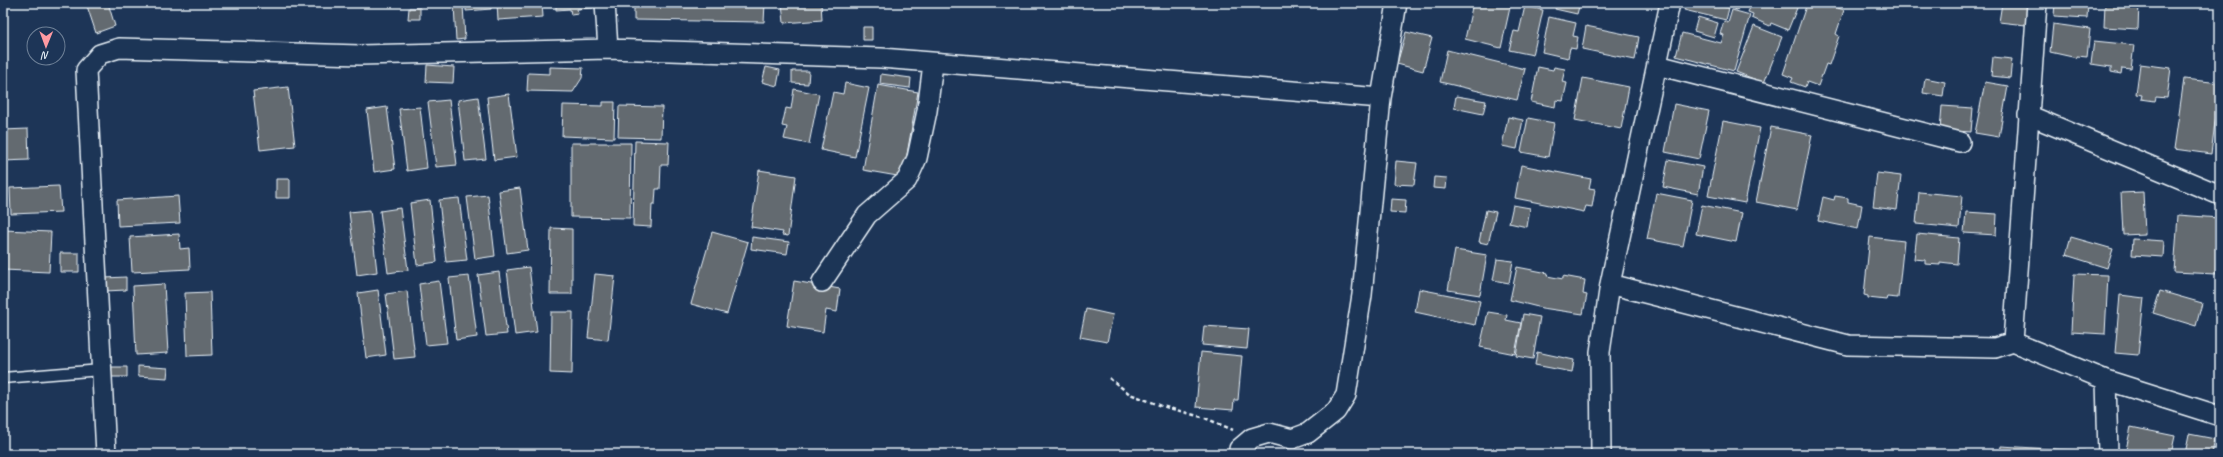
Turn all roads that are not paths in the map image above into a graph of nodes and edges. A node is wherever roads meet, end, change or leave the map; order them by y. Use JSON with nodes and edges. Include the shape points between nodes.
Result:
{"nodes":[{"id":1,"x":604,"y":3,"type":"edge"},
{"id":2,"x":1397,"y":3,"type":"edge"},
{"id":3,"x":1670,"y":3,"type":"edge"},
{"id":4,"x":2037,"y":3,"type":"edge"},
{"id":5,"x":608,"y":49,"type":"junction"},
{"id":6,"x":933,"y":64,"type":"junction"},
{"id":7,"x":1658,"y":65,"type":"junction"},
{"id":8,"x":1381,"y":98,"type":"junction"},
{"id":9,"x":2028,"y":115,"type":"junction"},
{"id":10,"x":1960,"y":142,"type":"dead end"},
{"id":11,"x":2220,"y":195,"type":"edge"},
{"id":12,"x":822,"y":282,"type":"dead end"},
{"id":13,"x":1610,"y":284,"type":"junction"},
{"id":14,"x":2013,"y":342,"type":"junction"},
{"id":15,"x":101,"y":370,"type":"junction"},
{"id":16,"x":3,"y":378,"type":"edge"},
{"id":17,"x":2106,"y":380,"type":"junction"},
{"id":18,"x":2220,"y":416,"type":"edge"},
{"id":19,"x":106,"y":454,"type":"edge"},
{"id":20,"x":1239,"y":454,"type":"edge"},
{"id":21,"x":1601,"y":454,"type":"edge"},
{"id":22,"x":2108,"y":454,"type":"edge"}],
"edges":[{"from":1,"to":5,"type":"street"},
{"from":2,"to":8,"type":"street"},
{"from":3,"to":7,"type":"street"},
{"from":4,"to":9,"type":"street"},
{"from":5,"to":6,"type":"street","via":[[881,58]]},
{"from":5,"to":15,"type":"street","via":[[360,55],[119,48],[100,54],[86,70]]},
{"from":6,"to":8,"type":"street"},
{"from":6,"to":12,"type":"street","via":[[927,111],[918,150],[907,180],[867,215]]},
{"from":7,"to":10,"type":"street"},
{"from":7,"to":13,"type":"street"},
{"from":8,"to":20,"type":"street","via":[[1362,295],[1346,395],[1336,411],[1308,433],[1292,439],[1269,433],[1252,438],[1239,449]]},
{"from":9,"to":11,"type":"street"},
{"from":9,"to":14,"type":"street"},
{"from":13,"to":14,"type":"street","via":[[1848,345],[1995,348]]},
{"from":13,"to":21,"type":"street","via":[[1600,352]]},
{"from":14,"to":17,"type":"street"},
{"from":15,"to":16,"type":"lane"},
{"from":15,"to":19,"type":"street"},
{"from":17,"to":18,"type":"street"},
{"from":17,"to":22,"type":"street"}]}
